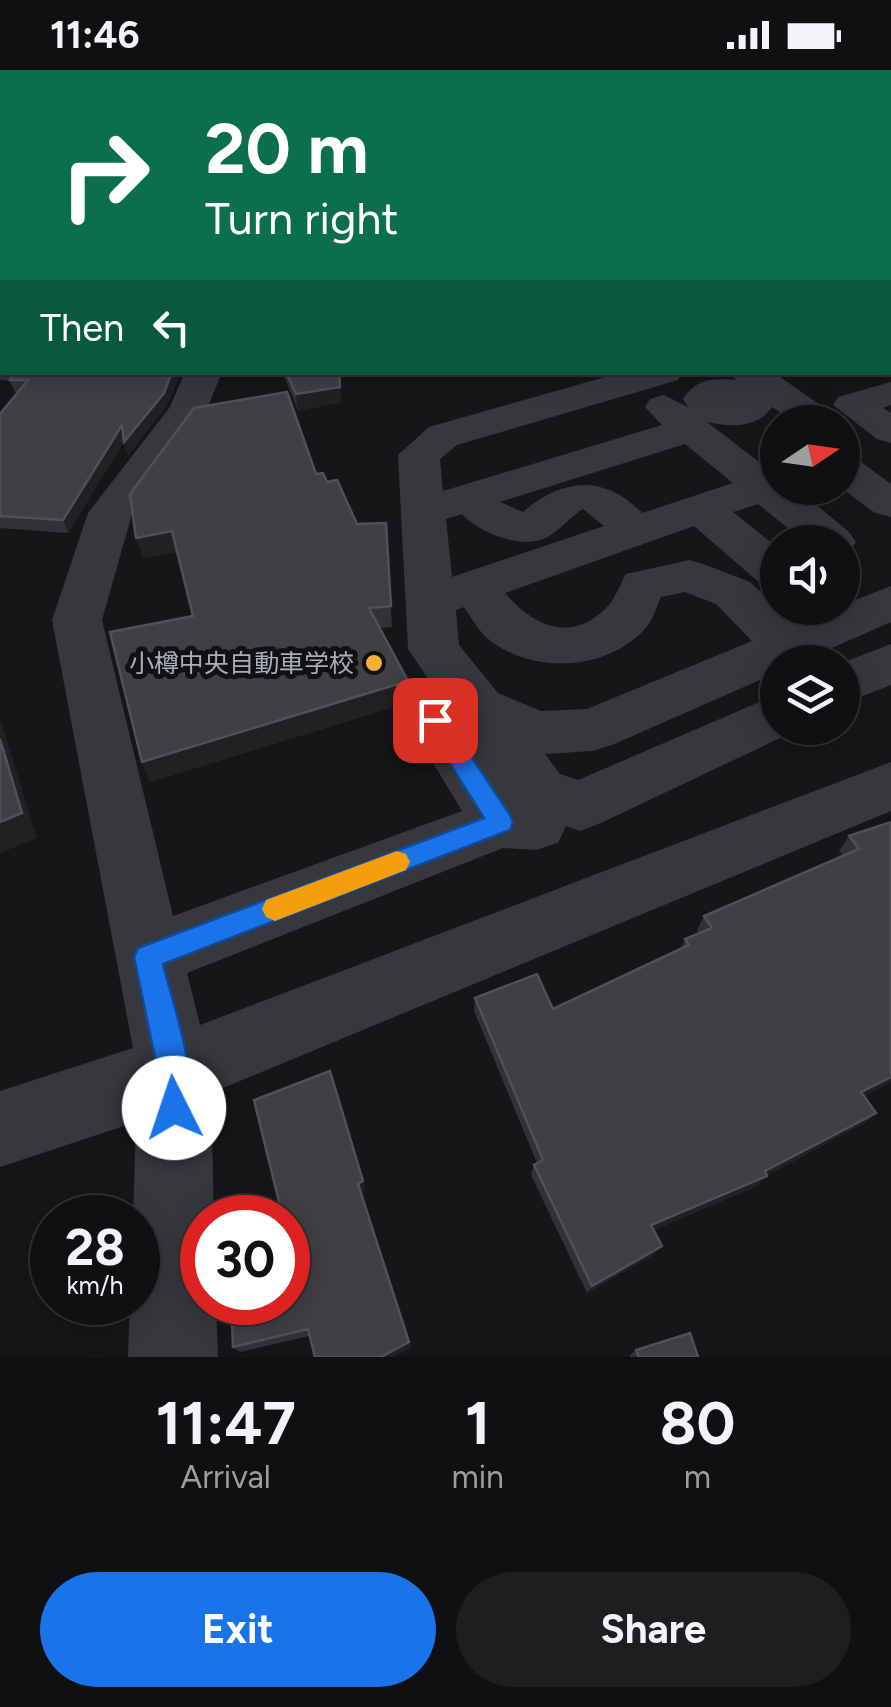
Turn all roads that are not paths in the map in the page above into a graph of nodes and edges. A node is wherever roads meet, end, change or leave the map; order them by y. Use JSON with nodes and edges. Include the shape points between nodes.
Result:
{"nodes":[{"id":1,"x":203,"y":375,"type":"edge"},
{"id":2,"x":752,"y":375,"type":"edge"},
{"id":3,"x":870,"y":375,"type":"edge"},
{"id":4,"x":649,"y":377,"type":"edge"},
{"id":5,"x":701,"y":381,"type":"edge"},
{"id":6,"x":891,"y":390,"type":"edge"},
{"id":7,"x":795,"y":405,"type":"edge"},
{"id":8,"x":740,"y":428,"type":"edge"},
{"id":9,"x":466,"y":430,"type":"junction"},
{"id":10,"x":862,"y":449,"type":"edge"},
{"id":11,"x":603,"y":457,"type":"junction"},
{"id":12,"x":760,"y":464,"type":"edge"},
{"id":13,"x":760,"y":488,"type":"edge"},
{"id":14,"x":472,"y":498,"type":"junction"},
{"id":15,"x":891,"y":504,"type":"edge"},
{"id":16,"x":793,"y":505,"type":"edge"},
{"id":17,"x":704,"y":508,"type":"junction"},
{"id":18,"x":424,"y":511,"type":"junction"},
{"id":19,"x":815,"y":525,"type":"edge"},
{"id":20,"x":634,"y":532,"type":"junction"},
{"id":21,"x":760,"y":557,"type":"edge"},
{"id":22,"x":860,"y":564,"type":"edge"},
{"id":23,"x":891,"y":589,"type":"edge"},
{"id":24,"x":452,"y":594,"type":"junction"},
{"id":25,"x":891,"y":603,"type":"edge"},
{"id":26,"x":816,"y":627,"type":"edge"},
{"id":27,"x":891,"y":663,"type":"edge"},
{"id":28,"x":860,"y":677,"type":"edge"},
{"id":29,"x":472,"y":698,"type":"junction"},
{"id":30,"x":760,"y":723,"type":"edge"},
{"id":31,"x":891,"y":786,"type":"edge"},
{"id":32,"x":580,"y":806,"type":"junction"},
{"id":33,"x":501,"y":822,"type":"junction"},
{"id":34,"x":148,"y":957,"type":"junction"},
{"id":35,"x":174,"y":1072,"type":"junction"},
{"id":36,"x":0,"y":1129,"type":"edge"},
{"id":37,"x":173,"y":1357,"type":"edge"}],
"edges":[{"from":1,"to":34,"type":"street","via":[[188,408],[110,513],[77,620]]},
{"from":2,"to":7,"type":"street"},
{"from":3,"to":6,"type":"street"},
{"from":4,"to":8,"type":"street"},
{"from":4,"to":9,"type":"street"},
{"from":5,"to":8,"type":"street","via":[[708,408],[730,415]]},
{"from":6,"to":10,"type":"street","via":[[852,406]]},
{"from":8,"to":11,"type":"street"},
{"from":8,"to":12,"type":"street"},
{"from":9,"to":11,"type":"street","via":[[480,448],[505,454],[530,452],[557,431],[583,432]]},
{"from":9,"to":18,"type":"street","via":[[443,436],[419,455]]},
{"from":10,"to":15,"type":"street"},
{"from":11,"to":14,"type":"street"},
{"from":11,"to":17,"type":"street","via":[[624,489],[672,475]]},
{"from":13,"to":17,"type":"street"},
{"from":14,"to":18,"type":"street"},
{"from":14,"to":20,"type":"street","via":[[507,526],[533,527],[558,501],[592,498],[613,508]]},
{"from":16,"to":19,"type":"street"},
{"from":17,"to":20,"type":"street"},
{"from":17,"to":21,"type":"street"},
{"from":18,"to":24,"type":"street"},
{"from":20,"to":24,"type":"street"},
{"from":22,"to":23,"type":"street"},
{"from":24,"to":26,"type":"street","via":[[539,646],[590,642],[626,618],[643,585],[689,576]]},
{"from":24,"to":29,"type":"street","via":[[434,649]]},
{"from":25,"to":26,"type":"street"},
{"from":26,"to":29,"type":"street","via":[[592,730],[536,734]]},
{"from":27,"to":28,"type":"street"},
{"from":29,"to":32,"type":"street","via":[[540,791]]},
{"from":29,"to":33,"type":"street","via":[[435,720]]},
{"from":30,"to":32,"type":"street"},
{"from":31,"to":35,"type":"street"},
{"from":32,"to":33,"type":"street","via":[[533,826]]},
{"from":33,"to":34,"type":"street"},
{"from":34,"to":35,"type":"street"},
{"from":35,"to":36,"type":"street"},
{"from":35,"to":37,"type":"street"}]}
